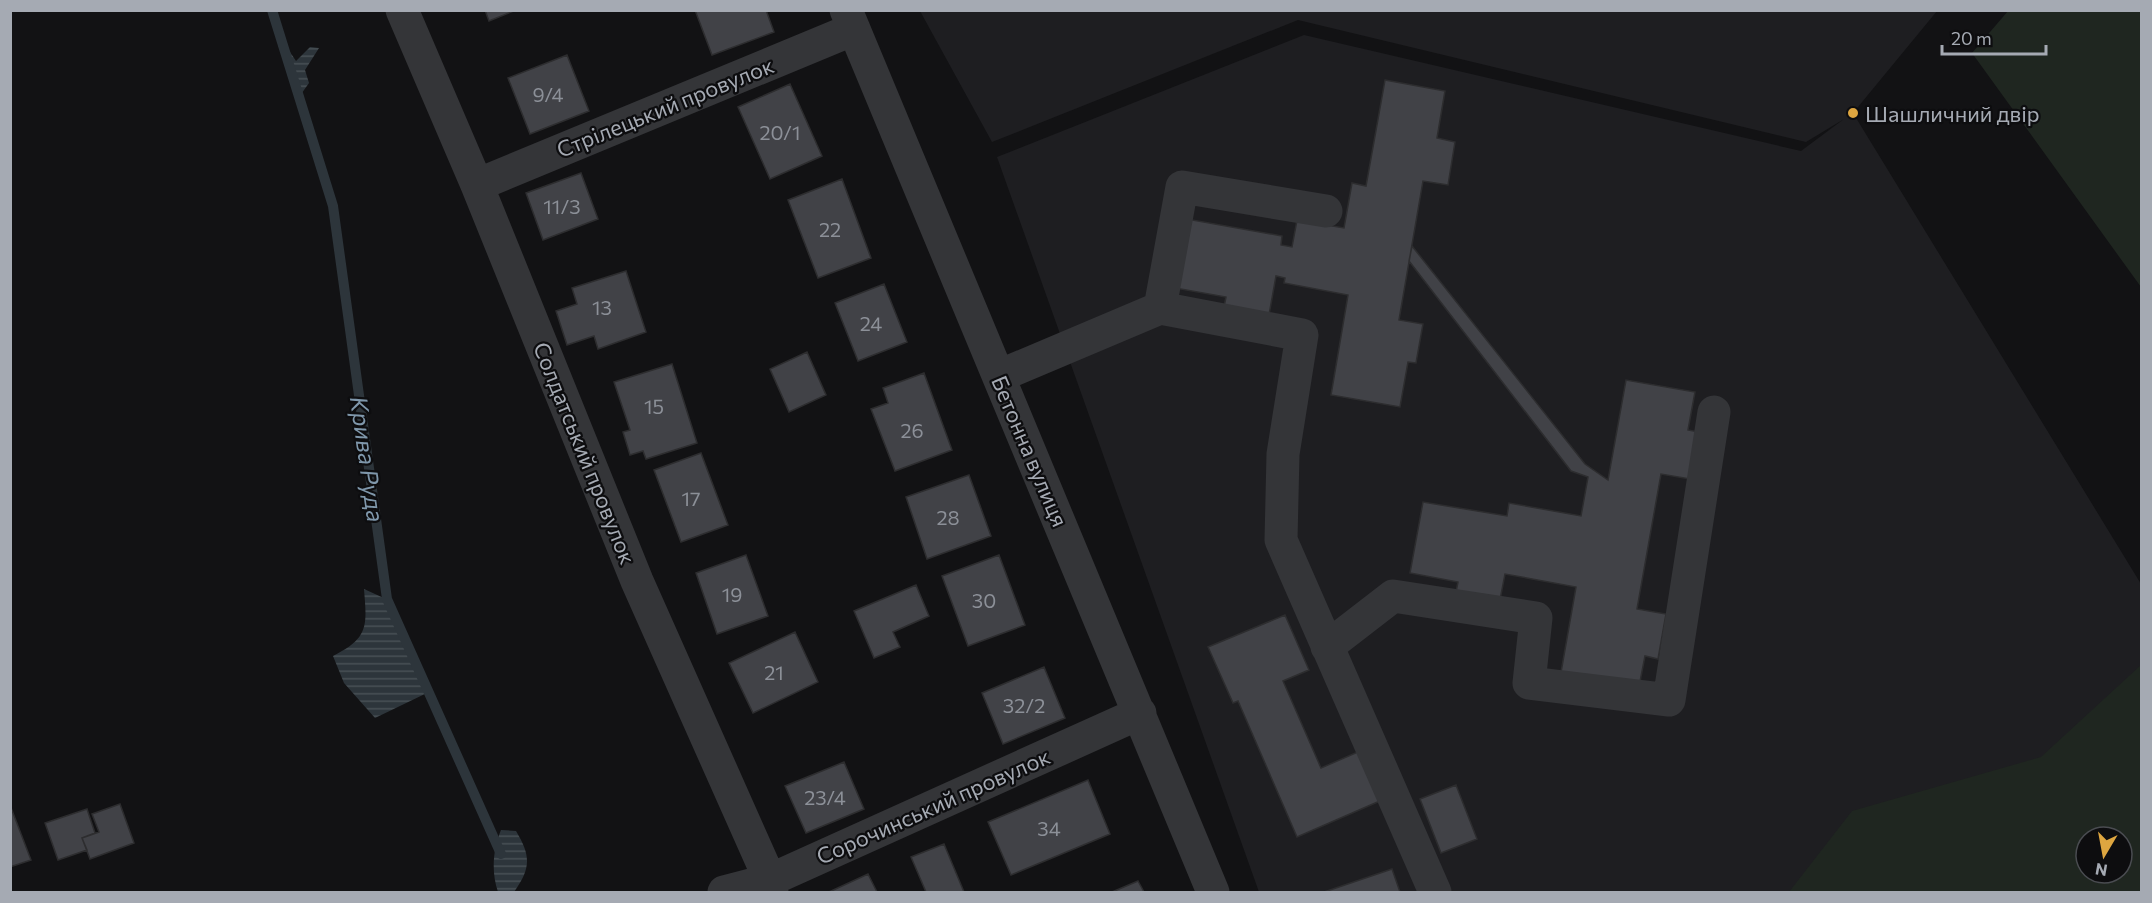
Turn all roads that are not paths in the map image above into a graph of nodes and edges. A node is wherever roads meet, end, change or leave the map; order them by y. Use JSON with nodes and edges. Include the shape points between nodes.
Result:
{"nodes":[{"id":1,"x":402,"y":10,"type":"edge"},
{"id":2,"x":850,"y":20,"type":"edge"},
{"id":3,"x":477,"y":184,"type":"junction"},
{"id":4,"x":1326,"y":211,"type":"dead end"},
{"id":5,"x":1160,"y":308,"type":"junction"},
{"id":6,"x":999,"y":376,"type":"junction"},
{"id":7,"x":1714,"y":412,"type":"dead end"},
{"id":8,"x":1327,"y":647,"type":"junction"},
{"id":9,"x":1140,"y":713,"type":"junction"},
{"id":10,"x":771,"y":886,"type":"edge"},
{"id":11,"x":724,"y":892,"type":"edge"},
{"id":12,"x":1213,"y":892,"type":"edge"},
{"id":13,"x":1435,"y":892,"type":"edge"}],
"edges":[{"from":1,"to":3,"type":"street","name":"Солдатський провулок"},
{"from":2,"to":3,"type":"street","name":"Стрілецький провулок"},
{"from":2,"to":6,"type":"street","name":"Бетонна вулиця"},
{"from":3,"to":10,"type":"street","name":"Солдатський провулок","via":[[637,581]]},
{"from":4,"to":5,"type":"street","via":[[1182,187]]},
{"from":5,"to":6,"type":"street"},
{"from":5,"to":8,"type":"street","via":[[1302,335],[1284,453],[1281,540]]},
{"from":6,"to":9,"type":"street","name":"Бетонна вулиця"},
{"from":7,"to":8,"type":"street","via":[[1668,700],[1528,683],[1536,618],[1525,616],[1393,596]]},
{"from":8,"to":13,"type":"street"},
{"from":9,"to":10,"type":"street","name":"Сорочинський провулок"},
{"from":9,"to":12,"type":"street","name":"Бетонна вулиця"},
{"from":10,"to":11,"type":"street","name":"Сорочинський провулок"}]}
